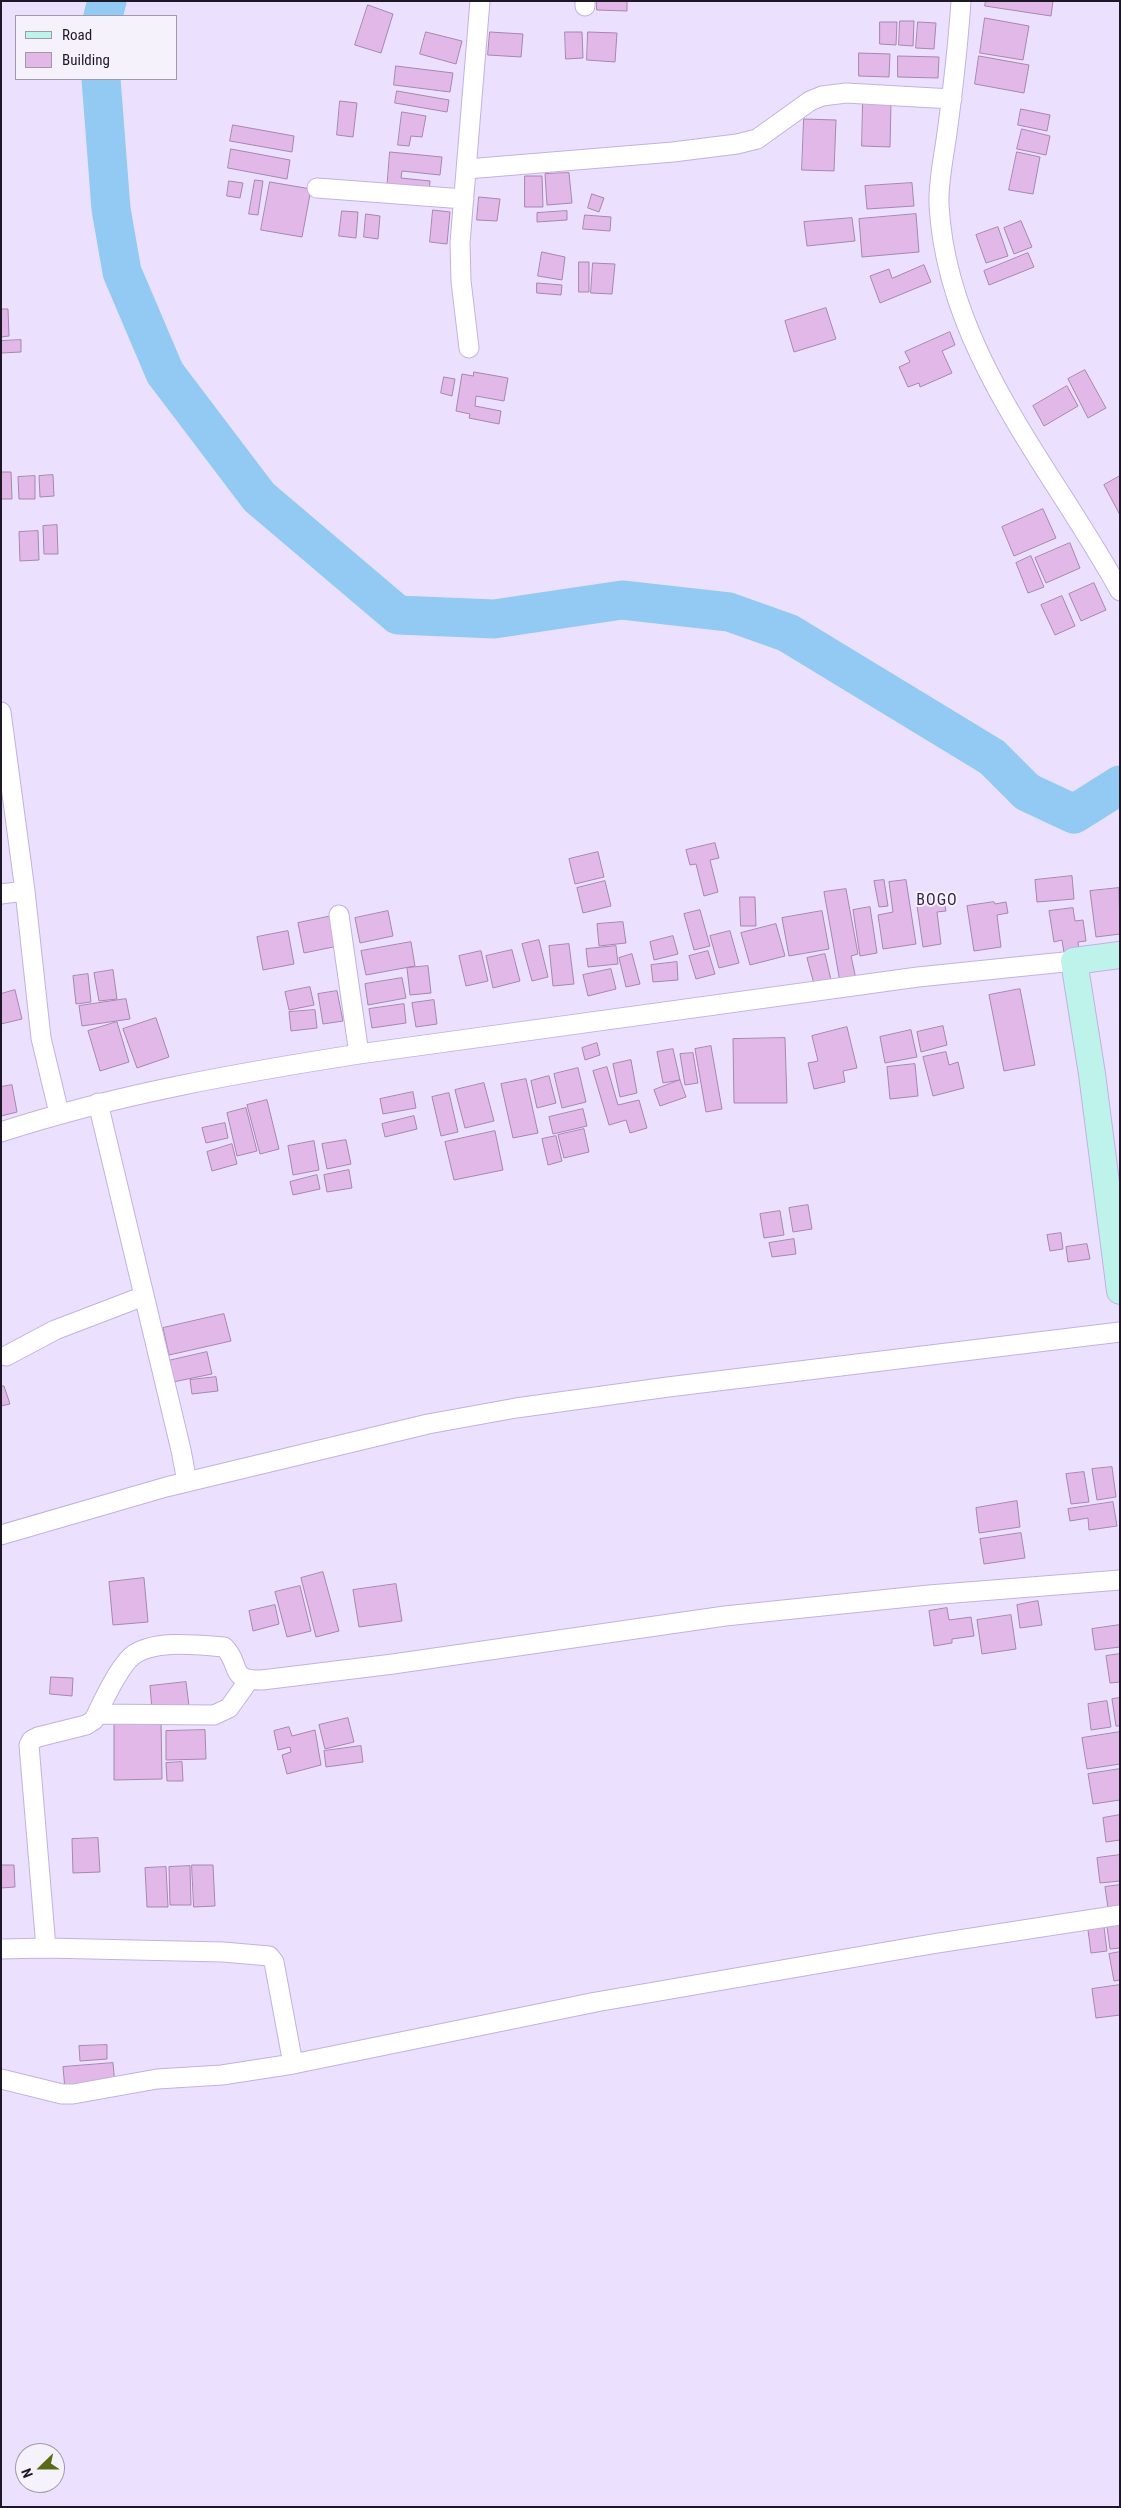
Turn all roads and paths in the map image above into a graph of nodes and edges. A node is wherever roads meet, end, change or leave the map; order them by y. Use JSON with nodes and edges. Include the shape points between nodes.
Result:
{"nodes":[{"id":1,"x":480,"y":1,"type":"edge"},
{"id":2,"x":961,"y":1,"type":"edge"},
{"id":3,"x":952,"y":99,"type":"junction"},
{"id":4,"x":467,"y":169,"type":"junction"},
{"id":5,"x":317,"y":188,"type":"dead end"},
{"id":6,"x":464,"y":199,"type":"junction"},
{"id":7,"x":469,"y":348,"type":"dead end"},
{"id":8,"x":1120,"y":591,"type":"edge"},
{"id":9,"x":1,"y":712,"type":"edge"},
{"id":10,"x":25,"y":891,"type":"junction"},
{"id":11,"x":1,"y":894,"type":"edge"},
{"id":12,"x":339,"y":915,"type":"dead end"},
{"id":13,"x":1120,"y":955,"type":"edge"},
{"id":14,"x":1074,"y":961,"type":"junction"},
{"id":15,"x":359,"y":1054,"type":"junction"},
{"id":16,"x":98,"y":1103,"type":"junction"},
{"id":17,"x":59,"y":1113,"type":"junction"},
{"id":18,"x":1,"y":1132,"type":"edge"},
{"id":19,"x":1120,"y":1291,"type":"edge"},
{"id":20,"x":144,"y":1296,"type":"junction"},
{"id":21,"x":1120,"y":1332,"type":"edge"},
{"id":22,"x":6,"y":1356,"type":"dead end"},
{"id":23,"x":186,"y":1482,"type":"junction"},
{"id":24,"x":1,"y":1535,"type":"edge"},
{"id":25,"x":1120,"y":1580,"type":"edge"},
{"id":26,"x":249,"y":1680,"type":"junction"},
{"id":27,"x":97,"y":1714,"type":"junction"},
{"id":28,"x":1120,"y":1915,"type":"edge"},
{"id":29,"x":46,"y":1948,"type":"junction"},
{"id":30,"x":1,"y":1949,"type":"edge"},
{"id":31,"x":293,"y":2064,"type":"junction"},
{"id":32,"x":1,"y":2080,"type":"edge"}],
"edges":[{"from":1,"to":4,"type":"street"},
{"from":2,"to":3,"type":"street"},
{"from":3,"to":4,"type":"street","via":[[838,94],[810,101],[757,139],[737,144]]},
{"from":3,"to":8,"type":"street","via":[[939,202],[944,253],[955,292],[978,354]]},
{"from":4,"to":6,"type":"street"},
{"from":5,"to":6,"type":"street"},
{"from":6,"to":7,"type":"street","via":[[461,281]]},
{"from":9,"to":10,"type":"street"},
{"from":10,"to":11,"type":"street"},
{"from":10,"to":17,"type":"street","via":[[41,1038]]},
{"from":12,"to":15,"type":"street"},
{"from":13,"to":14,"type":"street"},
{"from":14,"to":15,"type":"street","via":[[918,977]]},
{"from":14,"to":19,"type":"street"},
{"from":15,"to":16,"type":"street","via":[[260,1070]]},
{"from":16,"to":17,"type":"street"},
{"from":16,"to":20,"type":"street"},
{"from":17,"to":18,"type":"street"},
{"from":20,"to":22,"type":"street","via":[[55,1330]]},
{"from":20,"to":23,"type":"street"},
{"from":21,"to":23,"type":"street","via":[[678,1385],[516,1408],[428,1424]]},
{"from":23,"to":24,"type":"street"},
{"from":25,"to":26,"type":"street","via":[[725,1616],[393,1664]]},
{"from":26,"to":27,"type":"street","via":[[229,1708],[214,1716]]},
{"from":26,"to":27,"type":"street","via":[[237,1674],[224,1647],[169,1645],[141,1651],[124,1665]]},
{"from":27,"to":29,"type":"street","via":[[86,1725],[38,1737],[29,1745]]},
{"from":28,"to":31,"type":"street","via":[[596,2002]]},
{"from":29,"to":30,"type":"street"},
{"from":29,"to":31,"type":"street","via":[[269,1956],[274,1962]]},
{"from":31,"to":32,"type":"street","via":[[222,2075],[157,2079],[73,2094]]}]}
